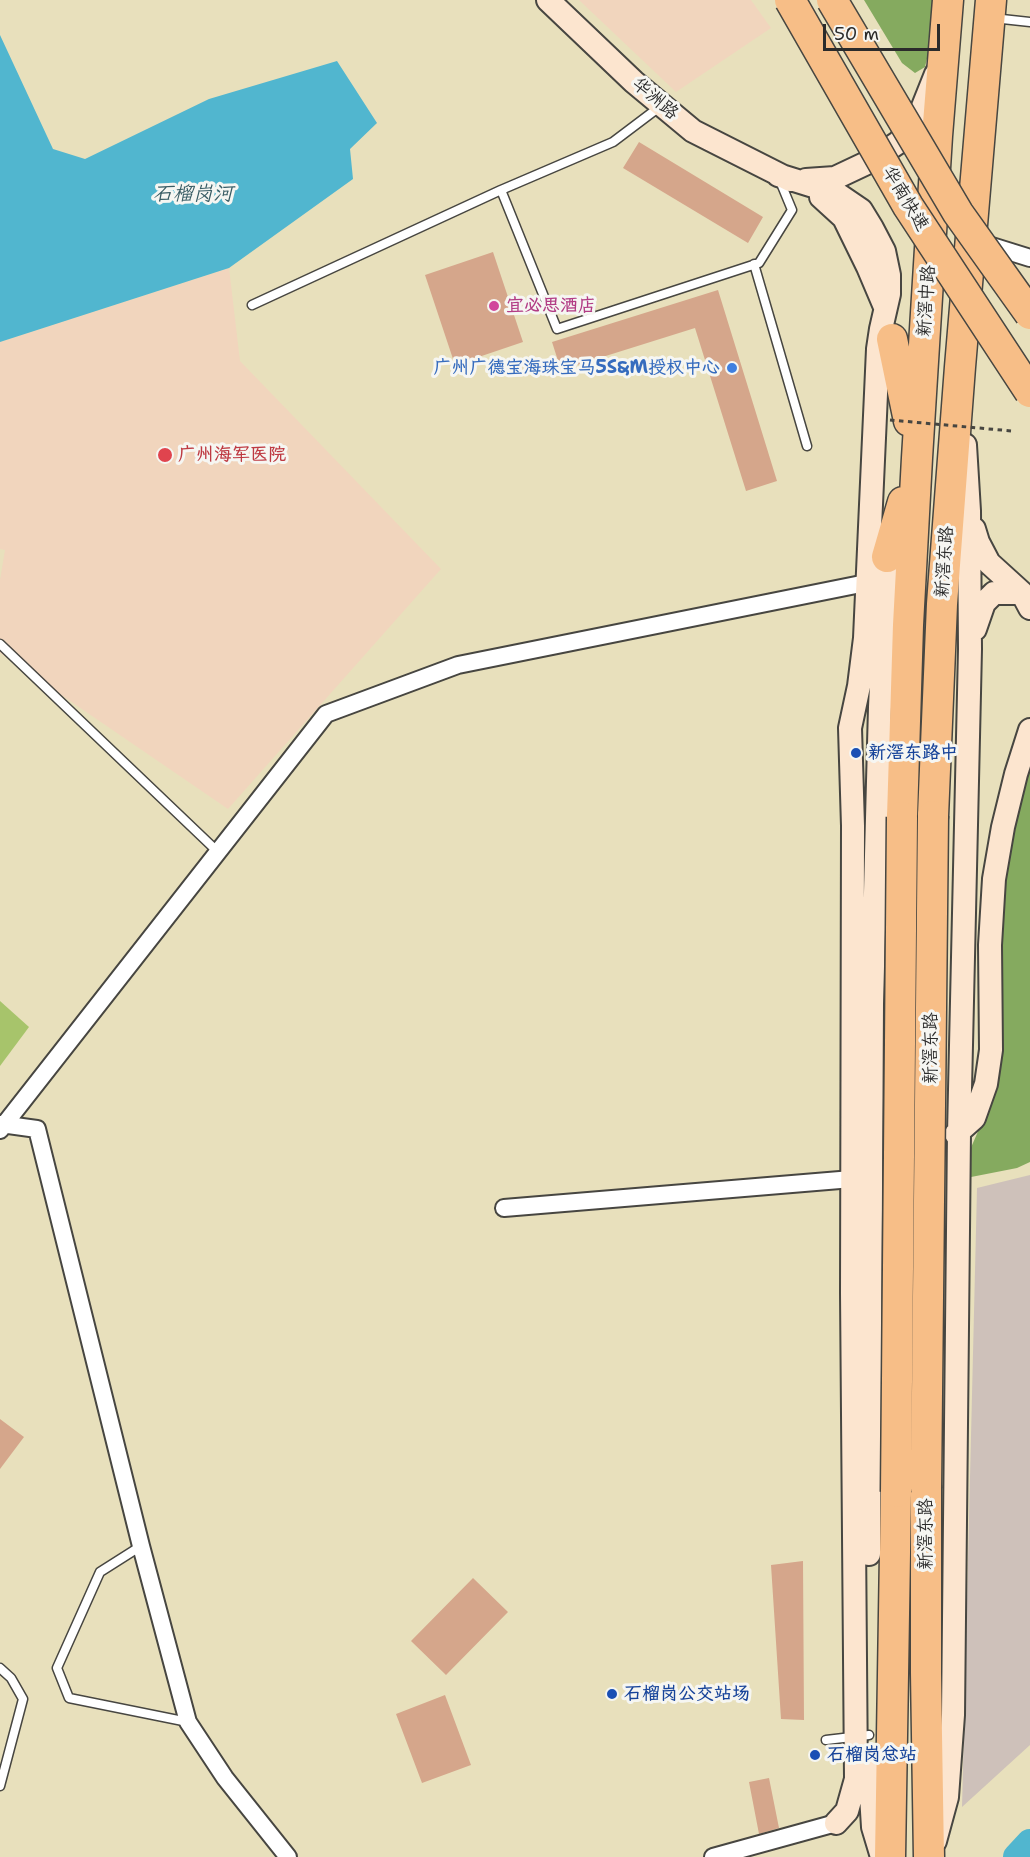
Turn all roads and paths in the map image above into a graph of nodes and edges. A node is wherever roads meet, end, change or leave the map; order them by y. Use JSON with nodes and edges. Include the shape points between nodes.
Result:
{"nodes":[{"id":1,"x":548,"y":0,"type":"edge"},
{"id":2,"x":790,"y":0,"type":"edge"},
{"id":3,"x":832,"y":0,"type":"edge"},
{"id":4,"x":948,"y":8,"type":"edge"},
{"id":5,"x":991,"y":9,"type":"edge"},
{"id":6,"x":1030,"y":22,"type":"edge"},
{"id":7,"x":662,"y":105,"type":"junction"},
{"id":8,"x":778,"y":175,"type":"junction"},
{"id":9,"x":501,"y":190,"type":"junction"},
{"id":10,"x":972,"y":240,"type":"junction"},
{"id":11,"x":1030,"y":258,"type":"edge"},
{"id":12,"x":754,"y":264,"type":"junction"},
{"id":13,"x":252,"y":305,"type":"dead end"},
{"id":14,"x":885,"y":309,"type":"junction"},
{"id":15,"x":1030,"y":314,"type":"edge"},
{"id":16,"x":892,"y":339,"type":"joint"},
{"id":17,"x":960,"y":368,"type":"junction"},
{"id":18,"x":1030,"y":392,"type":"edge"},
{"id":19,"x":890,"y":420,"type":"dead end"},
{"id":20,"x":1012,"y":431,"type":"dead end"},
{"id":21,"x":807,"y":446,"type":"dead end"},
{"id":22,"x":916,"y":458,"type":"junction"},
{"id":23,"x":969,"y":511,"type":"junction"},
{"id":24,"x":887,"y":556,"type":"joint"},
{"id":25,"x":866,"y":583,"type":"junction"},
{"id":26,"x":1028,"y":595,"type":"edge"},
{"id":27,"x":0,"y":644,"type":"edge"},
{"id":28,"x":970,"y":649,"type":"junction"},
{"id":29,"x":1030,"y":730,"type":"edge"},
{"id":30,"x":218,"y":852,"type":"junction"},
{"id":31,"x":961,"y":1070,"type":"junction"},
{"id":32,"x":872,"y":1091,"type":"junction"},
{"id":33,"x":2,"y":1126,"type":"edge"},
{"id":34,"x":959,"y":1133,"type":"junction"},
{"id":35,"x":862,"y":1175,"type":"junction"},
{"id":36,"x":959,"y":1202,"type":"junction"},
{"id":37,"x":504,"y":1208,"type":"dead end"},
{"id":38,"x":872,"y":1214,"type":"junction"},
{"id":39,"x":141,"y":1546,"type":"junction"},
{"id":40,"x":0,"y":1668,"type":"edge"},
{"id":41,"x":188,"y":1722,"type":"junction"},
{"id":42,"x":862,"y":1736,"type":"junction"},
{"id":43,"x":826,"y":1740,"type":"dead end"},
{"id":44,"x":0,"y":1786,"type":"edge"},
{"id":45,"x":836,"y":1823,"type":"junction"},
{"id":46,"x":873,"y":1827,"type":"junction"},
{"id":47,"x":288,"y":1857,"type":"edge"},
{"id":48,"x":713,"y":1857,"type":"edge"},
{"id":49,"x":882,"y":1857,"type":"edge"},
{"id":50,"x":890,"y":1857,"type":"edge"},
{"id":51,"x":930,"y":1857,"type":"edge"}],
"edges":[{"from":1,"to":7,"type":"main road","name":"华洲路"},
{"from":2,"to":18,"type":"highway","name":"华南快速","bridge":true,"via":[[908,206]]},
{"from":3,"to":15,"type":"highway","name":"华南快速","bridge":true,"via":[[958,213]]},
{"from":4,"to":8,"type":"main road","via":[[937,72],[920,114],[899,142],[871,161],[835,177],[810,181]]},
{"from":4,"to":22,"type":"highway","name":"新滘中路"},
{"from":5,"to":6,"type":"lane"},
{"from":5,"to":10,"type":"highway"},
{"from":7,"to":8,"type":"main road","name":"华洲路","via":[[693,131]]},
{"from":7,"to":9,"type":"lane","via":[[613,142]]},
{"from":8,"to":12,"type":"lane","via":[[792,210],[759,263]]},
{"from":8,"to":14,"type":"main road","via":[[808,188],[844,218]]},
{"from":9,"to":12,"type":"lane","via":[[557,329]]},
{"from":9,"to":13,"type":"lane"},
{"from":10,"to":11,"type":"street"},
{"from":10,"to":17,"type":"highway","name":"新滘东路"},
{"from":12,"to":21,"type":"lane"},
{"from":14,"to":16,"type":"main road"},
{"from":14,"to":25,"type":"main road","via":[[879,349]]},
{"from":16,"to":22,"type":"highway"},
{"from":17,"to":23,"type":"main road"},
{"from":17,"to":51,"type":"highway","name":"新滘东路","bridge":true,"via":[[942,604],[933,816],[926,1488]]},
{"from":19,"to":20,"type":"path","bridge":true},
{"from":22,"to":24,"type":"highway"},
{"from":22,"to":50,"type":"highway","name":"新滘东路","bridge":true,"via":[[902,817]]},
{"from":23,"to":26,"type":"main road","via":[[988,563]]},
{"from":23,"to":28,"type":"main road"},
{"from":24,"to":32,"type":"main road","via":[[874,877]]},
{"from":25,"to":30,"type":"street","via":[[458,665],[326,714]]},
{"from":25,"to":35,"type":"main road","via":[[862,665],[850,728]]},
{"from":26,"to":28,"type":"main road","via":[[994,593],[978,616]]},
{"from":27,"to":30,"type":"lane"},
{"from":28,"to":31,"type":"main road"},
{"from":29,"to":34,"type":"main road","via":[[1003,827],[994,879],[991,1050],[986,1084],[974,1118]]},
{"from":30,"to":33,"type":"street"},
{"from":31,"to":32,"type":"main road","via":[[951,1105],[933,1124],[905,1123],[886,1109]]},
{"from":31,"to":34,"type":"main road"},
{"from":32,"to":35,"type":"main road"},
{"from":33,"to":39,"type":"street","via":[[37,1129]]},
{"from":34,"to":35,"type":"main road"},
{"from":34,"to":36,"type":"main road"},
{"from":35,"to":37,"type":"street"},
{"from":35,"to":38,"type":"main road"},
{"from":35,"to":42,"type":"main road"},
{"from":36,"to":38,"type":"main road","via":[[941,1175],[918,1166],[907,1168],[888,1181]]},
{"from":36,"to":51,"type":"main road","via":[[953,1715],[947,1797]]},
{"from":38,"to":42,"type":"main road"},
{"from":39,"to":41,"type":"street"},
{"from":39,"to":41,"type":"lane","via":[[100,1572],[57,1668],[69,1698]]},
{"from":40,"to":44,"type":"lane","via":[[23,1699]]},
{"from":41,"to":47,"type":"street","via":[[225,1778]]},
{"from":42,"to":43,"type":"lane"},
{"from":42,"to":45,"type":"main road","via":[[853,1796],[847,1812]]},
{"from":42,"to":46,"type":"main road"},
{"from":45,"to":46,"type":"main road","via":[[852,1821]]},
{"from":45,"to":48,"type":"street"},
{"from":46,"to":49,"type":"main road"}]}
